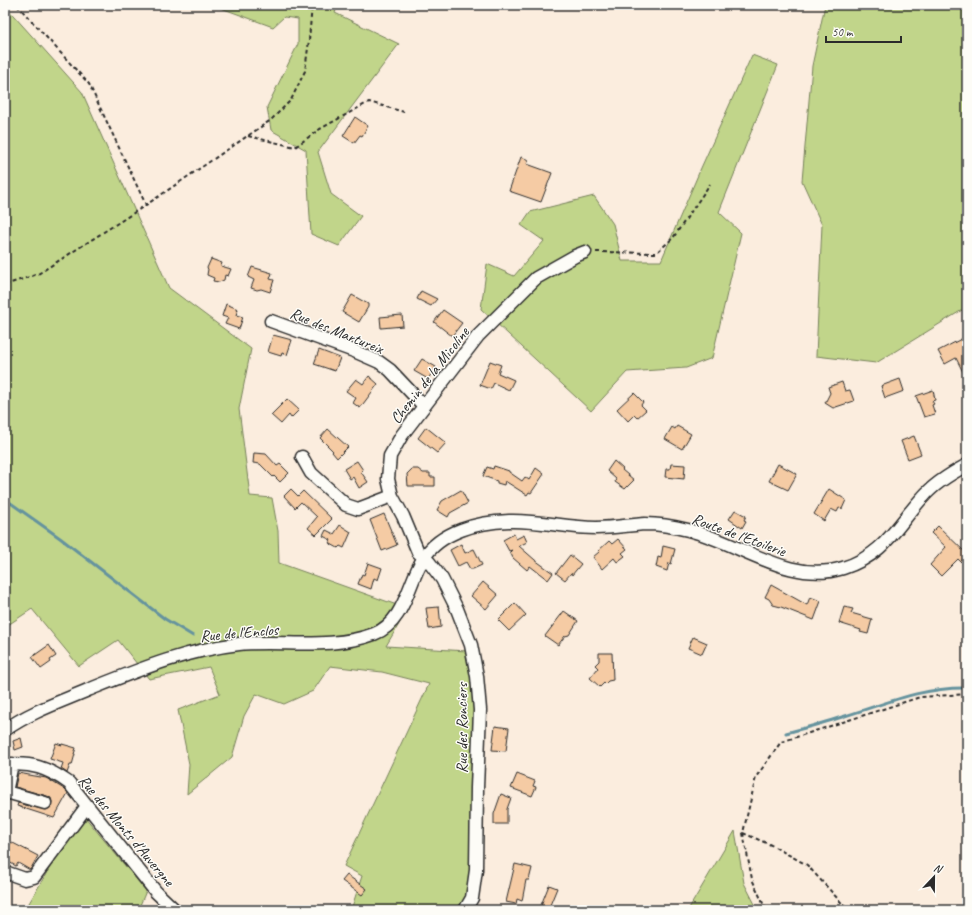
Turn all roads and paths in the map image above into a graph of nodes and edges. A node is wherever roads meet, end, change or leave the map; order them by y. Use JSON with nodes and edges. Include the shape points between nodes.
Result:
{"nodes":[{"id":1,"x":17,"y":5,"type":"edge"},
{"id":2,"x":312,"y":5,"type":"edge"},
{"id":3,"x":404,"y":112,"type":"dead end"},
{"id":4,"x":248,"y":136,"type":"junction"},
{"id":5,"x":710,"y":184,"type":"dead end"},
{"id":6,"x":146,"y":205,"type":"junction"},
{"id":7,"x":585,"y":252,"type":"joint"},
{"id":8,"x":5,"y":285,"type":"edge"},
{"id":9,"x":271,"y":320,"type":"dead end"},
{"id":10,"x":424,"y":405,"type":"junction"},
{"id":11,"x":302,"y":456,"type":"dead end"},
{"id":12,"x":967,"y":465,"type":"edge"},
{"id":13,"x":392,"y":496,"type":"junction"},
{"id":14,"x":424,"y":558,"type":"junction"},
{"id":15,"x":967,"y":694,"type":"edge"},
{"id":16,"x":5,"y":730,"type":"edge"},
{"id":17,"x":9,"y":764,"type":"edge"},
{"id":18,"x":45,"y":803,"type":"dead end"},
{"id":19,"x":87,"y":806,"type":"junction"},
{"id":20,"x":743,"y":833,"type":"junction"},
{"id":21,"x":5,"y":872,"type":"edge"},
{"id":22,"x":175,"y":910,"type":"edge"},
{"id":23,"x":465,"y":910,"type":"edge"},
{"id":24,"x":766,"y":910,"type":"edge"},
{"id":25,"x":848,"y":910,"type":"edge"}],
"edges":[{"from":1,"to":6,"type":"path","via":[[89,84]]},
{"from":2,"to":4,"type":"path","via":[[305,71],[290,100],[271,120]]},
{"from":3,"to":4,"type":"path","via":[[369,102],[320,129],[295,147]]},
{"from":4,"to":6,"type":"path"},
{"from":5,"to":7,"type":"path","via":[[673,238],[656,253]]},
{"from":6,"to":8,"type":"path","via":[[38,274]]},
{"from":7,"to":10,"type":"street","name":"Chemin de la Micoline","via":[[536,278],[478,336]]},
{"from":9,"to":10,"type":"street","name":"Rue des Martureix","via":[[379,362]]},
{"from":10,"to":13,"type":"street","name":"Chemin de la Micoline","via":[[390,456],[388,479]]},
{"from":11,"to":13,"type":"street","via":[[311,473],[346,505],[358,509]]},
{"from":12,"to":14,"type":"street","name":"Route de l'Etoilerie","via":[[925,494],[878,550],[862,561],[822,573],[790,569],[688,530],[648,524],[597,528],[534,522],[485,523],[448,535],[432,547]]},
{"from":13,"to":14,"type":"street","name":"Chemin de la Micoline","via":[[418,552]]},
{"from":14,"to":16,"type":"street","name":"Rue de l'Enclos","via":[[393,621],[379,632],[360,639],[333,642],[222,646],[173,657],[56,703],[19,720]]},
{"from":14,"to":23,"type":"street","name":"Rue des Ronciers","via":[[442,579],[457,609],[471,645],[477,676],[480,710],[476,870],[472,898]]},
{"from":15,"to":20,"type":"path","via":[[920,697],[781,742],[756,777]]},
{"from":17,"to":18,"type":"street","via":[[6,792]]},
{"from":17,"to":19,"type":"street","name":"Rue des Monts d'Auvergne","via":[[46,769],[57,774],[69,783]]},
{"from":19,"to":21,"type":"street","via":[[34,877],[25,879]]},
{"from":19,"to":22,"type":"street","name":"Rue des Monts d'Auvergne","via":[[156,892]]},
{"from":20,"to":24,"type":"path","via":[[752,879]]},
{"from":20,"to":25,"type":"path","via":[[807,865]]}]}
